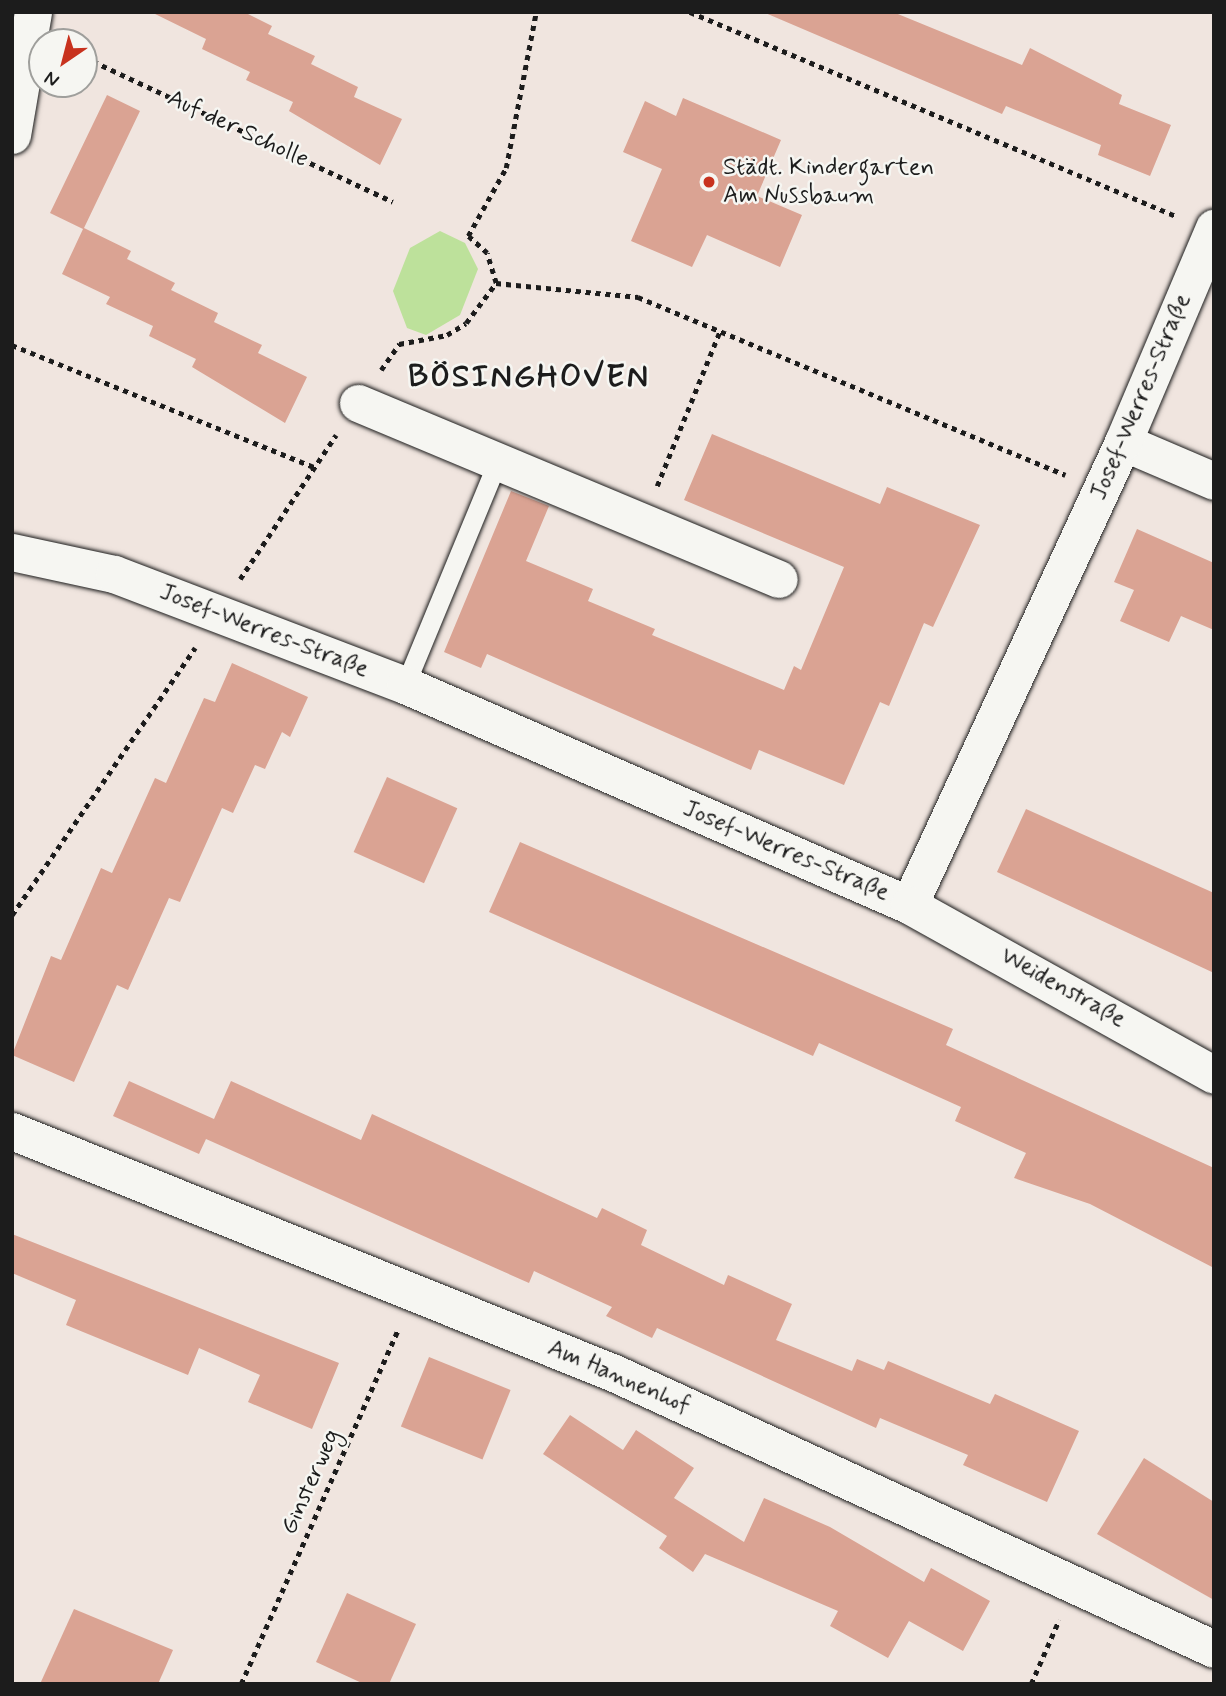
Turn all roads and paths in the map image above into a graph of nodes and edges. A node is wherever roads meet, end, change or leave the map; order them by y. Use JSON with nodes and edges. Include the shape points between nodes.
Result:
{"nodes":[{"id":1,"x":33,"y":12,"type":"edge"},
{"id":2,"x":536,"y":12,"type":"edge"},
{"id":3,"x":690,"y":12,"type":"edge"},
{"id":4,"x":98,"y":64,"type":"edge"},
{"id":5,"x":12,"y":135,"type":"edge"},
{"id":6,"x":393,"y":202,"type":"dead end"},
{"id":7,"x":1213,"y":230,"type":"edge"},
{"id":8,"x":495,"y":283,"type":"junction"},
{"id":9,"x":720,"y":331,"type":"junction"},
{"id":10,"x":12,"y":345,"type":"edge"},
{"id":11,"x":358,"y":403,"type":"junction"},
{"id":12,"x":1123,"y":442,"type":"junction"},
{"id":13,"x":498,"y":461,"type":"junction"},
{"id":14,"x":314,"y":467,"type":"junction"},
{"id":15,"x":1214,"y":481,"type":"edge"},
{"id":16,"x":1101,"y":490,"type":"junction"},
{"id":17,"x":642,"y":522,"type":"junction"},
{"id":18,"x":12,"y":552,"type":"edge"},
{"id":19,"x":779,"y":579,"type":"dead end"},
{"id":20,"x":218,"y":614,"type":"junction"},
{"id":21,"x":405,"y":685,"type":"junction"},
{"id":22,"x":909,"y":905,"type":"junction"},
{"id":23,"x":12,"y":915,"type":"edge"},
{"id":24,"x":1214,"y":1074,"type":"edge"},
{"id":25,"x":12,"y":1131,"type":"edge"},
{"id":26,"x":413,"y":1294,"type":"junction"},
{"id":27,"x":1073,"y":1587,"type":"junction"},
{"id":28,"x":1214,"y":1649,"type":"edge"},
{"id":29,"x":241,"y":1684,"type":"edge"},
{"id":30,"x":1031,"y":1684,"type":"edge"}],
"edges":[{"from":1,"to":5,"type":"street"},
{"from":2,"to":8,"type":"path","via":[[506,168],[468,236],[486,253]]},
{"from":3,"to":7,"type":"path"},
{"from":4,"to":6,"type":"path","name":"Auf der Scholle"},
{"from":7,"to":12,"type":"street","name":"Josef-Werres-Straße"},
{"from":8,"to":9,"type":"path","via":[[638,297]]},
{"from":8,"to":11,"type":"path","via":[[447,335],[398,344]]},
{"from":9,"to":16,"type":"path"},
{"from":9,"to":17,"type":"path"},
{"from":10,"to":14,"type":"path"},
{"from":11,"to":13,"type":"street"},
{"from":11,"to":14,"type":"path"},
{"from":12,"to":15,"type":"street"},
{"from":12,"to":16,"type":"street","name":"Josef-Werres-Straße"},
{"from":13,"to":17,"type":"street"},
{"from":13,"to":21,"type":"lane"},
{"from":14,"to":20,"type":"path"},
{"from":16,"to":22,"type":"street","name":"Josef-Werres-Straße"},
{"from":17,"to":19,"type":"street"},
{"from":18,"to":20,"type":"street","name":"Josef-Werres-Straße","via":[[114,574]]},
{"from":20,"to":21,"type":"street","name":"Josef-Werres-Straße"},
{"from":20,"to":23,"type":"path"},
{"from":21,"to":22,"type":"street","name":"Josef-Werres-Straße"},
{"from":22,"to":24,"type":"street","name":"Weidenstraße"},
{"from":25,"to":26,"type":"street","name":"Am Hannenhof"},
{"from":26,"to":27,"type":"street","name":"Am Hannenhof","via":[[614,1373],[855,1480]]},
{"from":26,"to":29,"type":"path","name":"Ginsterweg"},
{"from":27,"to":28,"type":"street","name":"Am Hannenhof"},
{"from":27,"to":30,"type":"path"}]}
